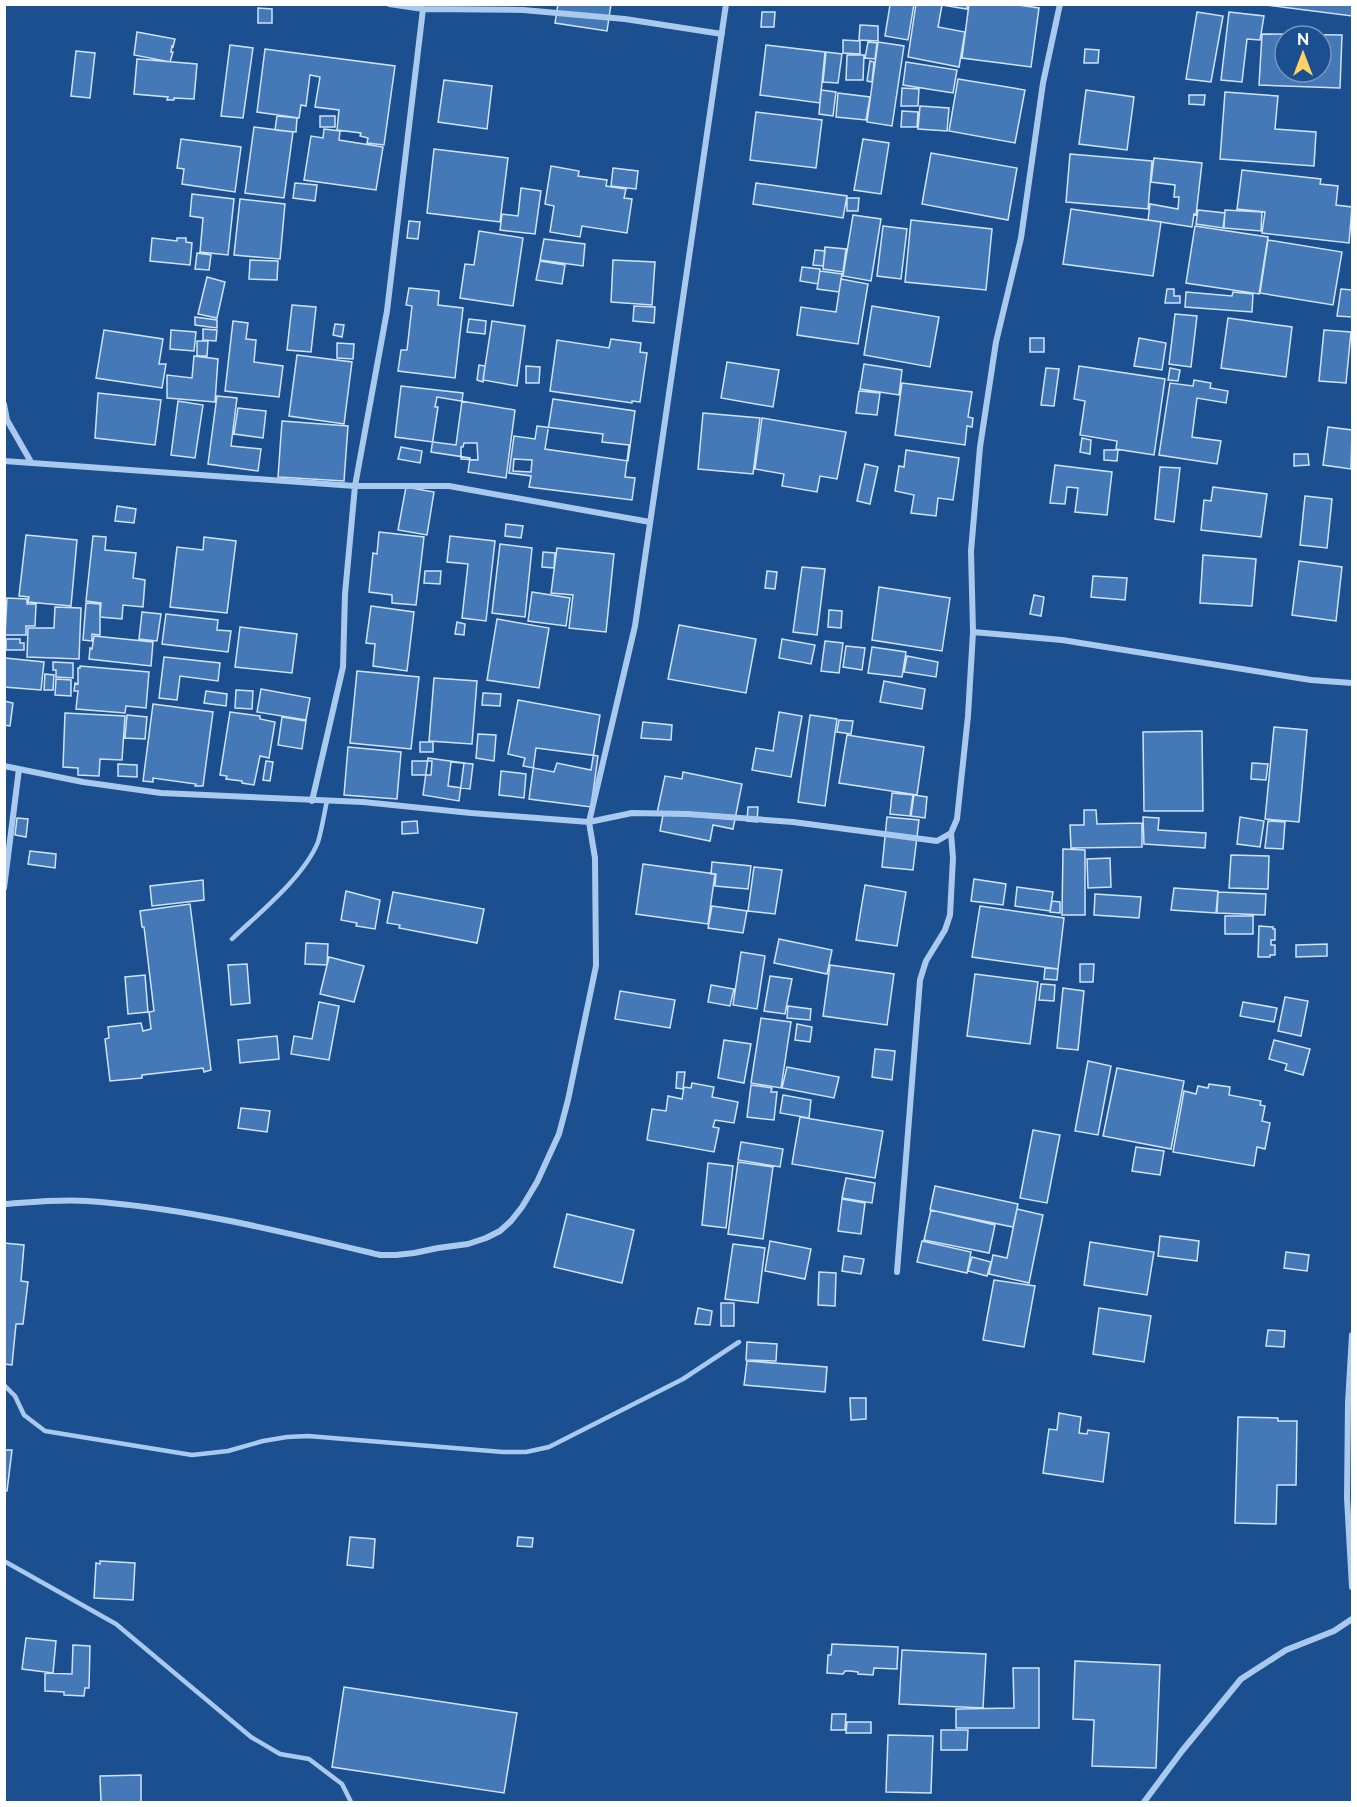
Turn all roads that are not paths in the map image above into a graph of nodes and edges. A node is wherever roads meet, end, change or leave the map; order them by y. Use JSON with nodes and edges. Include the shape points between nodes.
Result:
{"nodes":[{"id":1,"x":389,"y":4,"type":"edge"},
{"id":2,"x":726,"y":4,"type":"edge"},
{"id":3,"x":1060,"y":4,"type":"edge"},
{"id":4,"x":423,"y":9,"type":"junction"},
{"id":5,"x":722,"y":34,"type":"junction"},
{"id":6,"x":4,"y":405,"type":"edge"},
{"id":7,"x":4,"y":461,"type":"edge"},
{"id":8,"x":31,"y":462,"type":"junction"},
{"id":9,"x":355,"y":486,"type":"junction"},
{"id":10,"x":650,"y":522,"type":"junction"},
{"id":11,"x":973,"y":632,"type":"junction"},
{"id":12,"x":1353,"y":683,"type":"edge"},
{"id":13,"x":4,"y":766,"type":"edge"},
{"id":14,"x":19,"y":769,"type":"junction"},
{"id":15,"x":312,"y":801,"type":"junction"},
{"id":16,"x":327,"y":801,"type":"junction"},
{"id":17,"x":589,"y":822,"type":"junction"},
{"id":18,"x":951,"y":833,"type":"junction"},
{"id":19,"x":4,"y":888,"type":"edge"},
{"id":20,"x":232,"y":939,"type":"dead end"},
{"id":21,"x":4,"y":1204,"type":"edge"},
{"id":22,"x":897,"y":1272,"type":"dead end"},
{"id":23,"x":1353,"y":1335,"type":"edge"},
{"id":24,"x":739,"y":1341,"type":"dead end"},
{"id":25,"x":4,"y":1385,"type":"edge"},
{"id":26,"x":4,"y":1561,"type":"edge"},
{"id":27,"x":1353,"y":1587,"type":"edge"},
{"id":28,"x":1353,"y":1619,"type":"edge"},
{"id":29,"x":351,"y":1803,"type":"edge"},
{"id":30,"x":1144,"y":1803,"type":"edge"}],
"edges":[{"from":1,"to":4,"type":"street"},
{"from":2,"to":5,"type":"street"},
{"from":3,"to":11,"type":"street","via":[[1043,83],[1021,238],[996,342],[980,447],[970,551]]},
{"from":4,"to":5,"type":"street","via":[[523,10],[625,19]]},
{"from":4,"to":9,"type":"street","via":[[387,311]]},
{"from":5,"to":10,"type":"street"},
{"from":6,"to":8,"type":"street","via":[[7,420]]},
{"from":7,"to":8,"type":"street"},
{"from":8,"to":9,"type":"street"},
{"from":9,"to":10,"type":"street","via":[[449,486]]},
{"from":9,"to":15,"type":"street","via":[[343,667]]},
{"from":10,"to":17,"type":"street","via":[[635,626]]},
{"from":11,"to":12,"type":"street","via":[[1062,640]]},
{"from":11,"to":18,"type":"street","via":[[957,819]]},
{"from":13,"to":14,"type":"street"},
{"from":14,"to":15,"type":"street","via":[[160,793]]},
{"from":14,"to":19,"type":"street"},
{"from":15,"to":16,"type":"street"},
{"from":16,"to":17,"type":"street"},
{"from":16,"to":20,"type":"lane","via":[[318,842],[303,867]]},
{"from":17,"to":18,"type":"street","via":[[632,813],[688,814],[793,822],[937,841]]},
{"from":17,"to":21,"type":"street","via":[[595,858],[597,966],[582,1038],[559,1134],[522,1207],[500,1231],[468,1244],[396,1256],[176,1212],[86,1201]]},
{"from":18,"to":22,"type":"street","via":[[950,915],[920,980]]},
{"from":23,"to":27,"type":"street","via":[[1347,1498]]},
{"from":24,"to":25,"type":"lane","via":[[683,1379],[549,1447],[526,1452],[308,1436],[192,1455],[45,1431],[24,1415],[15,1395]]},
{"from":26,"to":29,"type":"lane","via":[[116,1624],[250,1737],[280,1754],[309,1759],[342,1784]]},
{"from":28,"to":30,"type":"street","via":[[1286,1650],[1241,1680]]}]}
